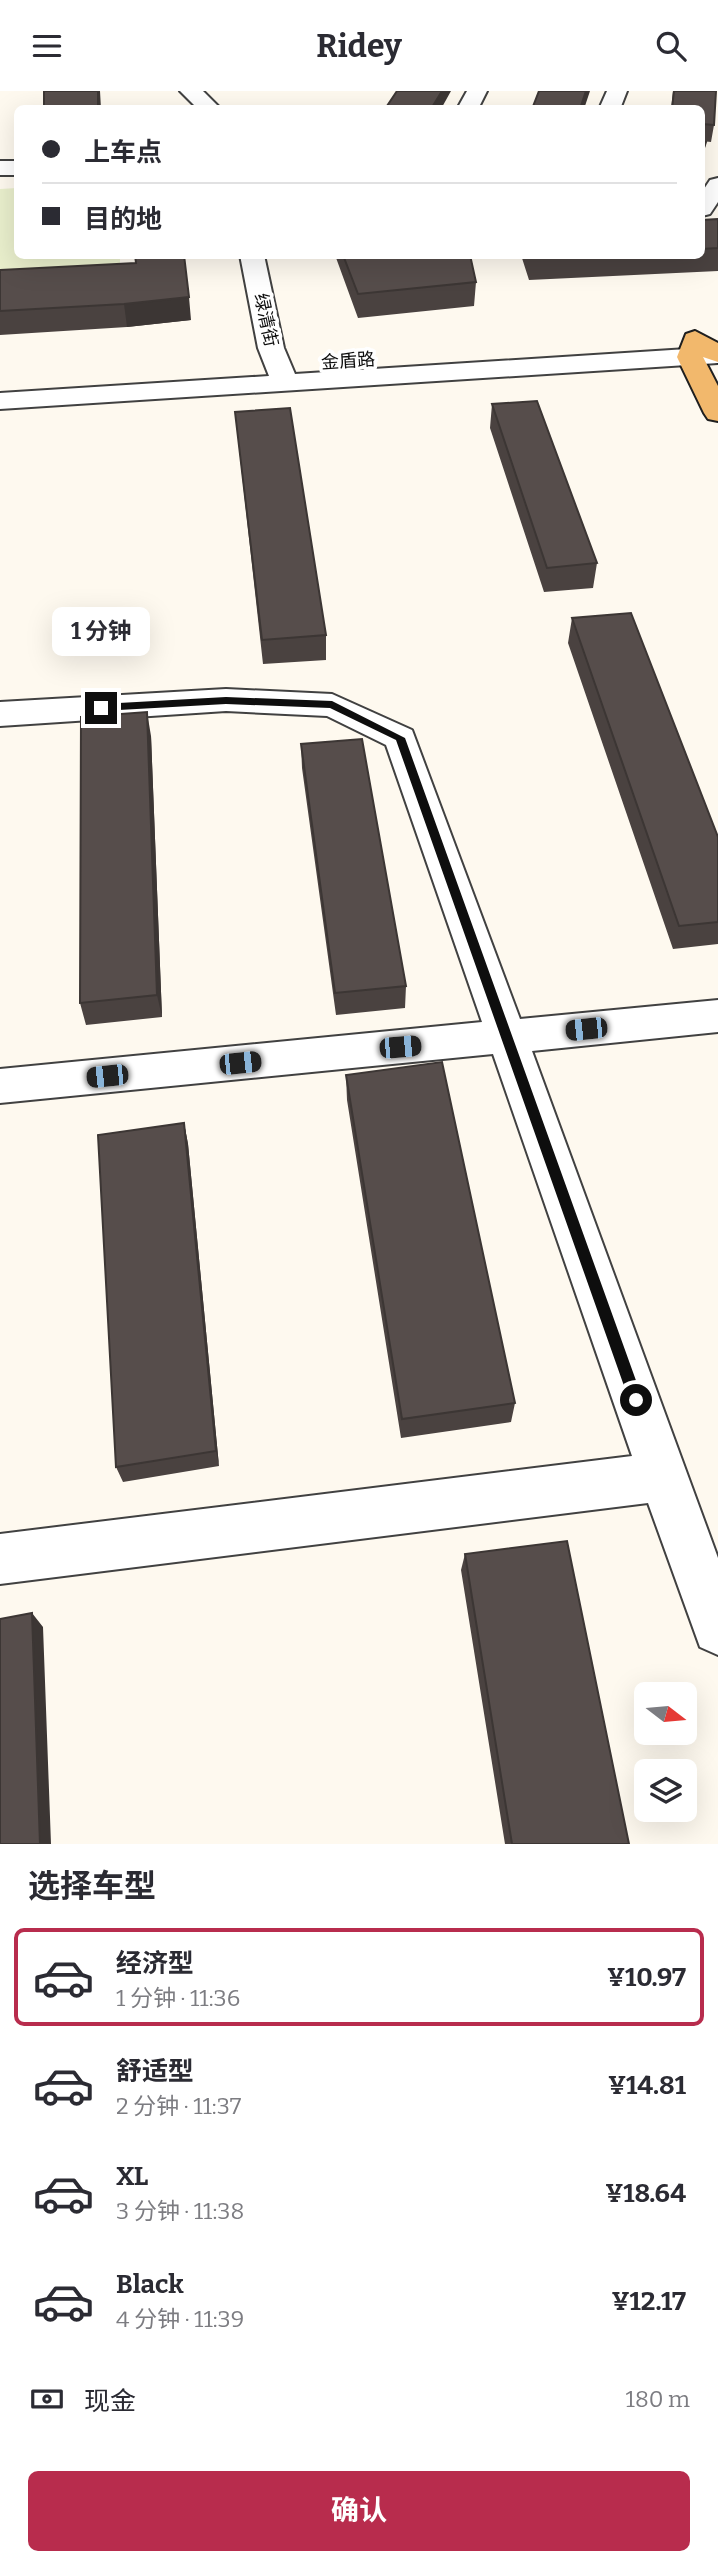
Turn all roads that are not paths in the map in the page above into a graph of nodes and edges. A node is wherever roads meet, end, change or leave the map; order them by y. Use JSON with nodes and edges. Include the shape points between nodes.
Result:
{"nodes":[{"id":1,"x":190,"y":91,"type":"edge"},
{"id":2,"x":206,"y":105,"type":"edge"},
{"id":3,"x":718,"y":185,"type":"edge"},
{"id":4,"x":705,"y":204,"type":"edge"},
{"id":5,"x":253,"y":259,"type":"edge"},
{"id":6,"x":701,"y":344,"type":"edge"},
{"id":7,"x":718,"y":355,"type":"edge"},
{"id":8,"x":281,"y":374,"type":"junction"},
{"id":9,"x":0,"y":382,"type":"edge"},
{"id":10,"x":0,"y":401,"type":"edge"},
{"id":11,"x":718,"y":413,"type":"edge"},
{"id":12,"x":0,"y":714,"type":"edge"},
{"id":13,"x":718,"y":1016,"type":"edge"},
{"id":14,"x":506,"y":1037,"type":"junction"},
{"id":15,"x":0,"y":1086,"type":"edge"},
{"id":16,"x":664,"y":1477,"type":"junction"},
{"id":17,"x":0,"y":1559,"type":"edge"},
{"id":18,"x":718,"y":1629,"type":"edge"}],
"edges":[{"from":1,"to":2,"type":"street"},
{"from":3,"to":4,"type":"street"},
{"from":5,"to":8,"type":"street","name":"绿清街","via":[[271,348]]},
{"from":6,"to":7,"type":"street","name":"金盾路"},
{"from":6,"to":8,"type":"street","name":"金盾路"},
{"from":6,"to":11,"type":"main road"},
{"from":8,"to":9,"type":"street","name":"金盾路"},
{"from":8,"to":10,"type":"street","name":"金盾路"},
{"from":12,"to":14,"type":"street","via":[[226,701],[332,705],[400,738]]},
{"from":13,"to":14,"type":"street"},
{"from":14,"to":15,"type":"street"},
{"from":14,"to":16,"type":"street"},
{"from":16,"to":17,"type":"street"},
{"from":16,"to":18,"type":"street"}]}
